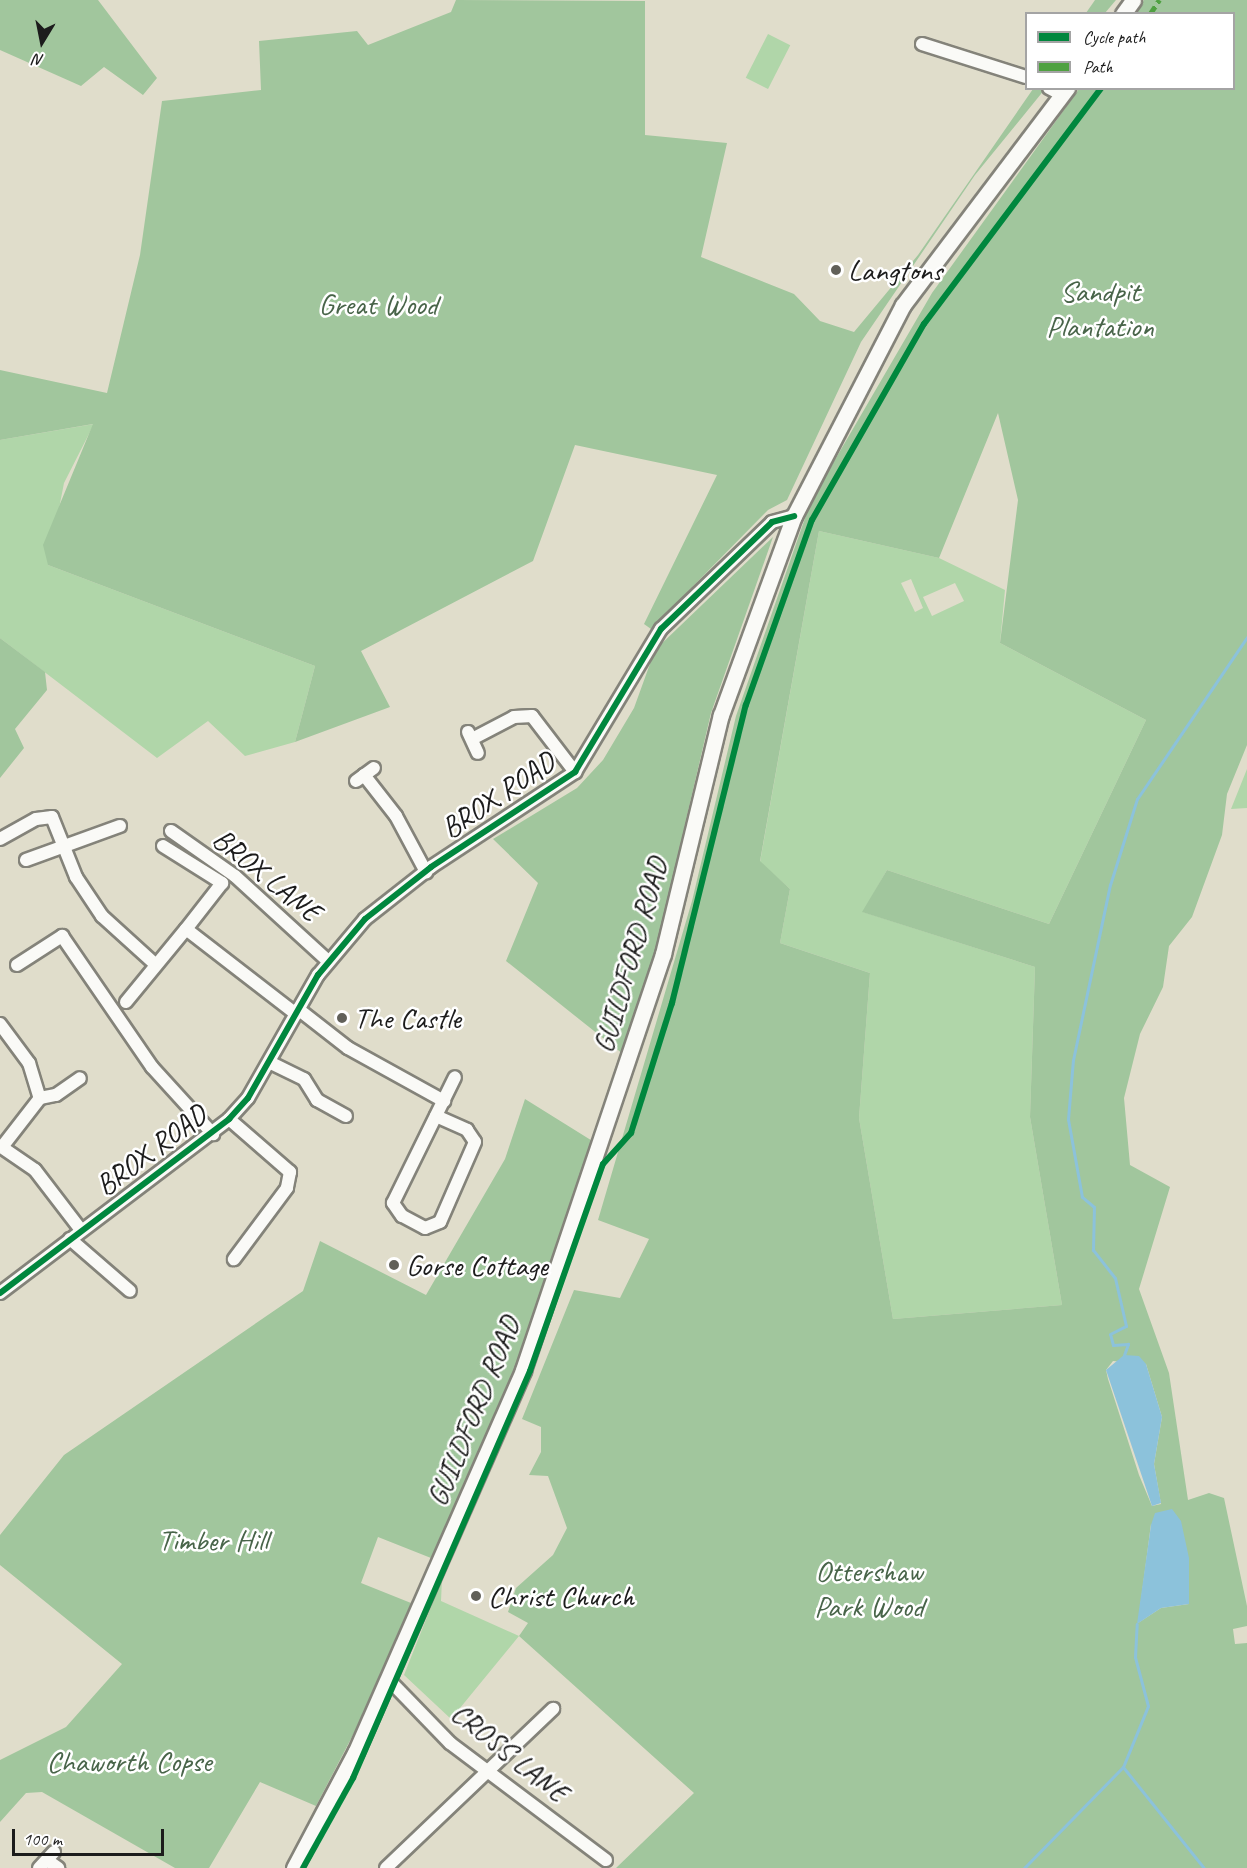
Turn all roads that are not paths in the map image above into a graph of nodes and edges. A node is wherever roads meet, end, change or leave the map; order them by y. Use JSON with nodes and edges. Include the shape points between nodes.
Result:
{"nodes":[{"id":1,"x":922,"y":44,"type":"dead end"},
{"id":2,"x":1025,"y":77,"type":"edge"},
{"id":3,"x":1059,"y":91,"type":"edge"},
{"id":4,"x":794,"y":516,"type":"junction"},
{"id":5,"x":478,"y":753,"type":"dead end"},
{"id":6,"x":575,"y":772,"type":"junction"},
{"id":7,"x":365,"y":775,"type":"dead end"},
{"id":8,"x":120,"y":826,"type":"dead end"},
{"id":9,"x":171,"y":831,"type":"dead end"},
{"id":10,"x":0,"y":839,"type":"edge"},
{"id":11,"x":62,"y":845,"type":"junction"},
{"id":12,"x":163,"y":846,"type":"dead end"},
{"id":13,"x":26,"y":860,"type":"dead end"},
{"id":14,"x":426,"y":872,"type":"junction"},
{"id":15,"x":186,"y":929,"type":"junction"},
{"id":16,"x":328,"y":961,"type":"junction"},
{"id":17,"x":155,"y":964,"type":"junction"},
{"id":18,"x":17,"y":965,"type":"dead end"},
{"id":19,"x":126,"y":1002,"type":"dead end"},
{"id":20,"x":297,"y":1012,"type":"junction"},
{"id":21,"x":0,"y":1024,"type":"edge"},
{"id":22,"x":269,"y":1062,"type":"junction"},
{"id":23,"x":455,"y":1077,"type":"dead end"},
{"id":24,"x":80,"y":1078,"type":"dead end"},
{"id":25,"x":40,"y":1098,"type":"junction"},
{"id":26,"x":444,"y":1101,"type":"junction"},
{"id":27,"x":346,"y":1116,"type":"dead end"},
{"id":28,"x":436,"y":1116,"type":"junction"},
{"id":29,"x":229,"y":1119,"type":"junction"},
{"id":30,"x":213,"y":1134,"type":"junction"},
{"id":31,"x":1,"y":1147,"type":"edge"},
{"id":32,"x":81,"y":1230,"type":"junction"},
{"id":33,"x":70,"y":1239,"type":"junction"},
{"id":34,"x":234,"y":1259,"type":"dead end"},
{"id":35,"x":130,"y":1287,"type":"dead end"},
{"id":36,"x":0,"y":1293,"type":"edge"},
{"id":37,"x":388,"y":1679,"type":"junction"},
{"id":38,"x":553,"y":1709,"type":"dead end"},
{"id":39,"x":485,"y":1769,"type":"junction"},
{"id":40,"x":47,"y":1860,"type":"edge"},
{"id":41,"x":606,"y":1860,"type":"dead end"},
{"id":42,"x":58,"y":1868,"type":"edge"},
{"id":43,"x":294,"y":1868,"type":"edge"},
{"id":44,"x":386,"y":1868,"type":"edge"}],
"edges":[{"from":1,"to":2,"type":"street"},
{"from":3,"to":4,"type":"main road","name":"GUILDFORD ROAD","via":[[903,305]]},
{"from":4,"to":6,"type":"street","name":"BROX ROAD","via":[[772,522],[661,629],[600,739]]},
{"from":4,"to":37,"type":"main road","name":"GUILDFORD ROAD","via":[[721,715],[663,954],[529,1352]]},
{"from":5,"to":6,"type":"street","via":[[470,736],[514,717],[532,716]]},
{"from":6,"to":14,"type":"street","name":"BROX ROAD"},
{"from":7,"to":14,"type":"street","via":[[408,834],[414,858]]},
{"from":8,"to":11,"type":"street"},
{"from":9,"to":16,"type":"street","name":"BROX LANE","via":[[235,876]]},
{"from":10,"to":11,"type":"street","via":[[45,815],[57,825]]},
{"from":11,"to":13,"type":"street"},
{"from":11,"to":17,"type":"street","via":[[102,916]]},
{"from":12,"to":15,"type":"street","via":[[222,883]]},
{"from":14,"to":16,"type":"street","name":"BROX ROAD","via":[[365,919]]},
{"from":15,"to":17,"type":"street"},
{"from":15,"to":20,"type":"street"},
{"from":16,"to":20,"type":"street","name":"BROX ROAD"},
{"from":17,"to":19,"type":"street"},
{"from":18,"to":30,"type":"street","via":[[62,936],[152,1067]]},
{"from":20,"to":22,"type":"street","name":"BROX ROAD"},
{"from":20,"to":26,"type":"street","via":[[348,1048]]},
{"from":21,"to":25,"type":"street","via":[[29,1063]]},
{"from":22,"to":27,"type":"street","via":[[304,1079],[317,1100]]},
{"from":22,"to":29,"type":"street","name":"BROX ROAD"},
{"from":23,"to":26,"type":"street"},
{"from":24,"to":25,"type":"street","via":[[56,1095]]},
{"from":25,"to":31,"type":"street"},
{"from":26,"to":28,"type":"street"},
{"from":28,"to":28,"type":"street","via":[[393,1203],[402,1216],[425,1228],[440,1222],[475,1142],[467,1130]]},
{"from":29,"to":30,"type":"street","name":"BROX ROAD"},
{"from":29,"to":34,"type":"street","via":[[290,1172],[286,1188]]},
{"from":30,"to":32,"type":"street","name":"BROX ROAD"},
{"from":31,"to":32,"type":"street","via":[[35,1170]]},
{"from":32,"to":33,"type":"street","name":"BROX ROAD"},
{"from":33,"to":35,"type":"street"},
{"from":33,"to":36,"type":"street","name":"BROX ROAD"},
{"from":37,"to":39,"type":"street","name":"CROSS LANE","via":[[450,1743]]},
{"from":37,"to":43,"type":"main road","name":"GUILDFORD ROAD"},
{"from":38,"to":39,"type":"street"},
{"from":39,"to":41,"type":"street","name":"CROSS LANE"},
{"from":39,"to":44,"type":"street"},
{"from":40,"to":42,"type":"street"}]}
